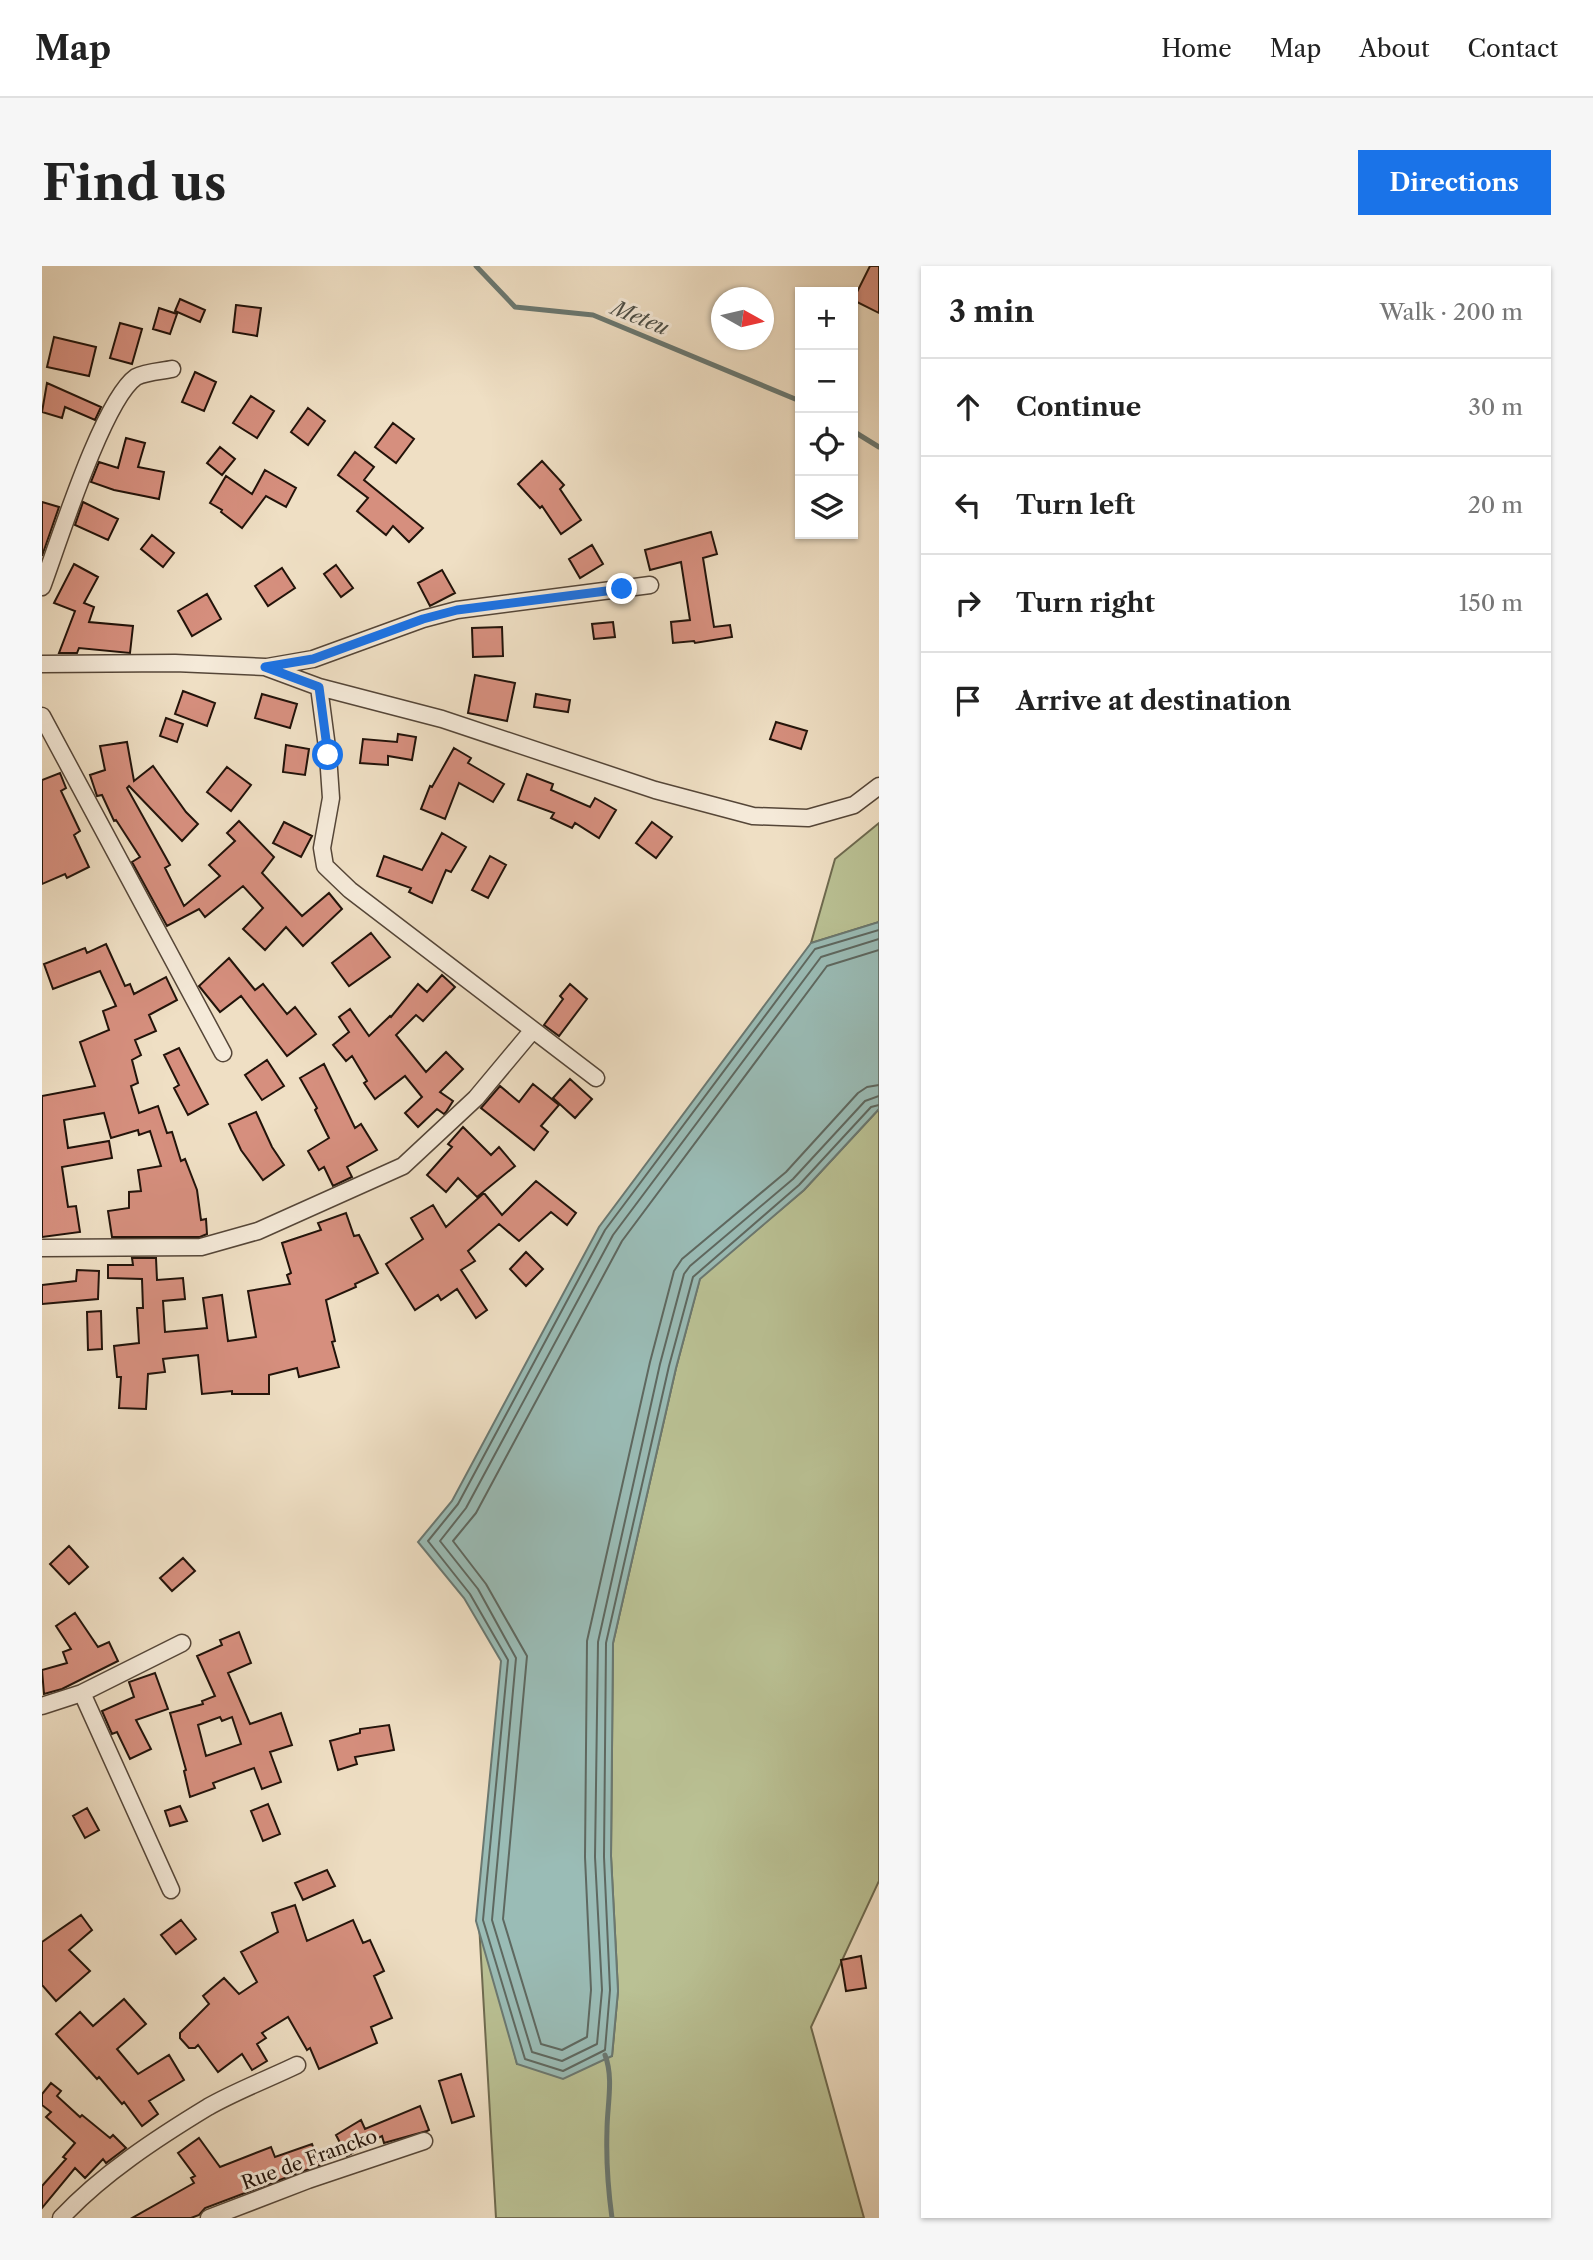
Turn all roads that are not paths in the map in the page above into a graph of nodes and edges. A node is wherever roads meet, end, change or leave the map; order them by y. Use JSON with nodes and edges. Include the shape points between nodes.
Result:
{"nodes":[{"id":1,"x":172,"y":369,"type":"dead end"},
{"id":2,"x":650,"y":585,"type":"dead end"},
{"id":3,"x":42,"y":587,"type":"edge"},
{"id":4,"x":42,"y":663,"type":"edge"},
{"id":5,"x":265,"y":667,"type":"junction"},
{"id":6,"x":319,"y":687,"type":"junction"},
{"id":7,"x":42,"y":716,"type":"edge"},
{"id":8,"x":879,"y":786,"type":"edge"},
{"id":9,"x":532,"y":1031,"type":"junction"},
{"id":10,"x":223,"y":1053,"type":"dead end"},
{"id":11,"x":596,"y":1078,"type":"dead end"},
{"id":12,"x":42,"y":1248,"type":"edge"},
{"id":13,"x":182,"y":1643,"type":"dead end"},
{"id":14,"x":82,"y":1693,"type":"junction"},
{"id":15,"x":42,"y":1706,"type":"edge"},
{"id":16,"x":171,"y":1889,"type":"dead end"},
{"id":17,"x":297,"y":2065,"type":"dead end"},
{"id":18,"x":424,"y":2141,"type":"dead end"},
{"id":19,"x":61,"y":2218,"type":"edge"},
{"id":20,"x":209,"y":2218,"type":"edge"}],
"edges":[{"from":1,"to":3,"type":"street","via":[[137,376],[119,395]]},
{"from":2,"to":5,"type":"street","via":[[457,610],[313,659]]},
{"from":4,"to":5,"type":"street"},
{"from":5,"to":6,"type":"street"},
{"from":6,"to":8,"type":"street","via":[[442,719],[655,790],[753,816],[808,818],[854,805]]},
{"from":6,"to":9,"type":"street","via":[[331,798],[322,848],[326,866],[350,890]]},
{"from":7,"to":10,"type":"street"},
{"from":9,"to":11,"type":"street"},
{"from":9,"to":12,"type":"street","via":[[476,1098],[402,1166],[258,1231],[201,1247]]},
{"from":13,"to":14,"type":"street"},
{"from":14,"to":15,"type":"street"},
{"from":14,"to":16,"type":"street"},
{"from":17,"to":19,"type":"street","via":[[210,2106],[81,2196]]},
{"from":18,"to":20,"type":"street","name":"Rue de Francko"}]}
